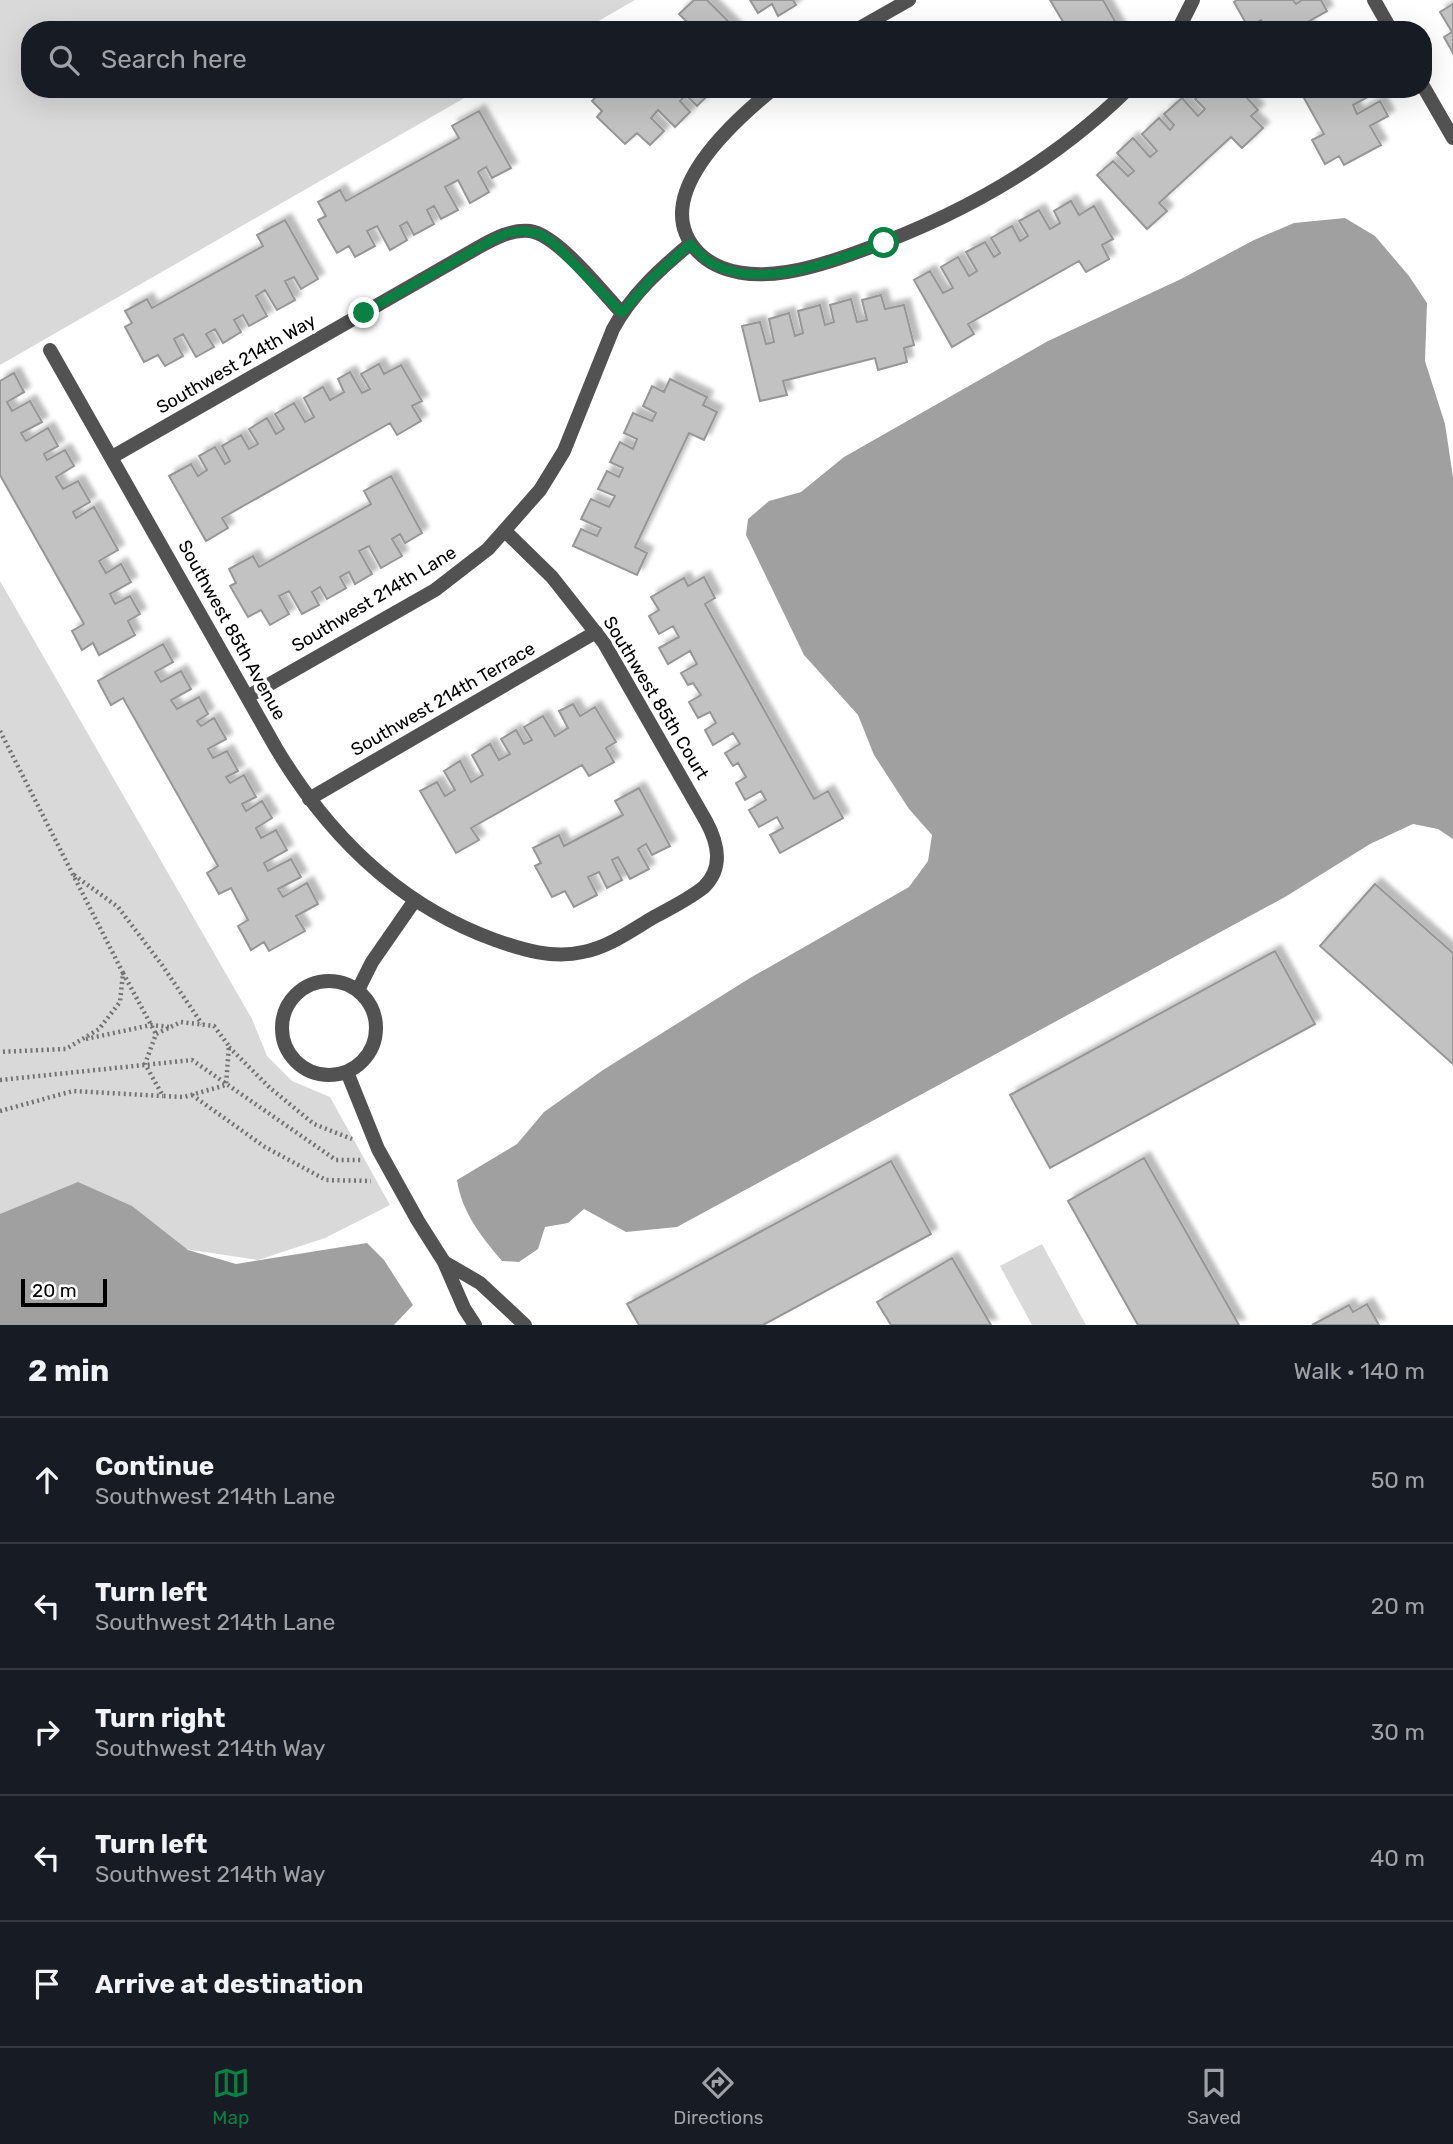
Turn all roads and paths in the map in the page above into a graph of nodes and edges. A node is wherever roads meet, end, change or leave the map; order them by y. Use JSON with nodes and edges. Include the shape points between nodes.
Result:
{"nodes":[{"id":1,"x":909,"y":0,"type":"edge"},
{"id":2,"x":1193,"y":0,"type":"edge"},
{"id":3,"x":1374,"y":0,"type":"edge"},
{"id":4,"x":872,"y":21,"type":"edge"},
{"id":5,"x":1182,"y":21,"type":"edge"},
{"id":6,"x":1386,"y":21,"type":"edge"},
{"id":7,"x":763,"y":98,"type":"edge"},
{"id":8,"x":1118,"y":98,"type":"edge"},
{"id":9,"x":1430,"y":98,"type":"edge"},
{"id":10,"x":1453,"y":138,"type":"edge"},
{"id":11,"x":690,"y":244,"type":"junction"},
{"id":12,"x":622,"y":313,"type":"junction"},
{"id":13,"x":50,"y":350,"type":"dead end"},
{"id":14,"x":112,"y":457,"type":"junction"},
{"id":15,"x":506,"y":532,"type":"junction"},
{"id":16,"x":596,"y":632,"type":"junction"},
{"id":17,"x":247,"y":697,"type":"junction"},
{"id":18,"x":0,"y":731,"type":"edge"},
{"id":19,"x":309,"y":799,"type":"junction"},
{"id":20,"x":716,"y":868,"type":"joint"},
{"id":21,"x":73,"y":875,"type":"junction"},
{"id":22,"x":415,"y":900,"type":"junction"},
{"id":23,"x":118,"y":964,"type":"junction"},
{"id":24,"x":358,"y":990,"type":"junction"},
{"id":25,"x":202,"y":1025,"type":"junction"},
{"id":26,"x":151,"y":1026,"type":"junction"},
{"id":27,"x":171,"y":1027,"type":"junction"},
{"id":28,"x":156,"y":1034,"type":"junction"},
{"id":29,"x":79,"y":1041,"type":"junction"},
{"id":30,"x":229,"y":1046,"type":"junction"},
{"id":31,"x":0,"y":1052,"type":"edge"},
{"id":32,"x":145,"y":1065,"type":"junction"},
{"id":33,"x":346,"y":1072,"type":"junction"},
{"id":34,"x":0,"y":1080,"type":"edge"},
{"id":35,"x":226,"y":1085,"type":"junction"},
{"id":36,"x":192,"y":1095,"type":"junction"},
{"id":37,"x":163,"y":1096,"type":"junction"},
{"id":38,"x":0,"y":1111,"type":"edge"},
{"id":39,"x":381,"y":1155,"type":"junction"},
{"id":40,"x":397,"y":1182,"type":"junction"},
{"id":41,"x":444,"y":1262,"type":"junction"},
{"id":42,"x":475,"y":1325,"type":"edge"},
{"id":43,"x":525,"y":1325,"type":"edge"}],
"edges":[{"from":1,"to":4,"type":"street"},
{"from":2,"to":5,"type":"street"},
{"from":3,"to":6,"type":"street"},
{"from":7,"to":11,"type":"street","via":[[719,139],[691,181],[682,219]]},
{"from":8,"to":11,"type":"street","via":[[1028,169],[934,221],[866,249],[765,275],[714,265]]},
{"from":9,"to":10,"type":"street"},
{"from":11,"to":12,"type":"street","name":"Southwest 214th Lane"},
{"from":12,"to":14,"type":"street","name":"Southwest 214th Way","via":[[548,239],[531,232],[508,233]]},
{"from":12,"to":15,"type":"street","name":"Southwest 214th Lane","via":[[564,451]]},
{"from":13,"to":14,"type":"street","name":"Southwest 85th Avenue"},
{"from":14,"to":17,"type":"street","name":"Southwest 85th Avenue"},
{"from":15,"to":16,"type":"street","name":"Southwest 85th Court","via":[[552,577]]},
{"from":15,"to":17,"type":"street","name":"Southwest 214th Lane","via":[[435,590]]},
{"from":16,"to":19,"type":"street","name":"Southwest 214th Terrace"},
{"from":16,"to":20,"type":"street","name":"Southwest 85th Court","via":[[711,830],[717,847]]},
{"from":17,"to":19,"type":"street","name":"Southwest 85th Avenue"},
{"from":18,"to":21,"type":"path"},
{"from":19,"to":22,"type":"street","name":"Southwest 85th Avenue","via":[[351,849]]},
{"from":20,"to":22,"type":"street","name":"Southwest 85th Avenue","via":[[708,884],[687,898],[608,944],[573,954],[546,954],[509,945]]},
{"from":21,"to":23,"type":"path"},
{"from":21,"to":25,"type":"path","via":[[118,907]]},
{"from":22,"to":24,"type":"street"},
{"from":23,"to":26,"type":"path"},
{"from":23,"to":29,"type":"path","via":[[123,973],[120,1002],[99,1029]]},
{"from":24,"to":33,"type":"street","via":[[373,1010],[376,1034],[366,1057]]},
{"from":24,"to":33,"type":"street","via":[[332,981],[318,982],[294,996],[282,1022],[287,1049],[300,1065],[319,1074]]},
{"from":25,"to":27,"type":"path","via":[[181,1022]]},
{"from":25,"to":30,"type":"path","via":[[214,1026]]},
{"from":26,"to":27,"type":"path"},
{"from":26,"to":28,"type":"path"},
{"from":26,"to":29,"type":"path"},
{"from":27,"to":28,"type":"path"},
{"from":28,"to":32,"type":"path"},
{"from":29,"to":31,"type":"path","via":[[66,1049]]},
{"from":30,"to":35,"type":"path"},
{"from":30,"to":39,"type":"path","via":[[314,1124]]},
{"from":32,"to":34,"type":"path"},
{"from":32,"to":35,"type":"path","via":[[192,1060]]},
{"from":32,"to":37,"type":"path"},
{"from":33,"to":39,"type":"street"},
{"from":35,"to":36,"type":"path"},
{"from":35,"to":39,"type":"path","via":[[335,1160]]},
{"from":36,"to":37,"type":"path"},
{"from":36,"to":40,"type":"path","via":[[265,1147],[327,1180]]},
{"from":37,"to":38,"type":"path","via":[[73,1091]]},
{"from":39,"to":40,"type":"street"},
{"from":40,"to":41,"type":"street"},
{"from":41,"to":42,"type":"street"},
{"from":41,"to":43,"type":"street","via":[[480,1283]]}]}
